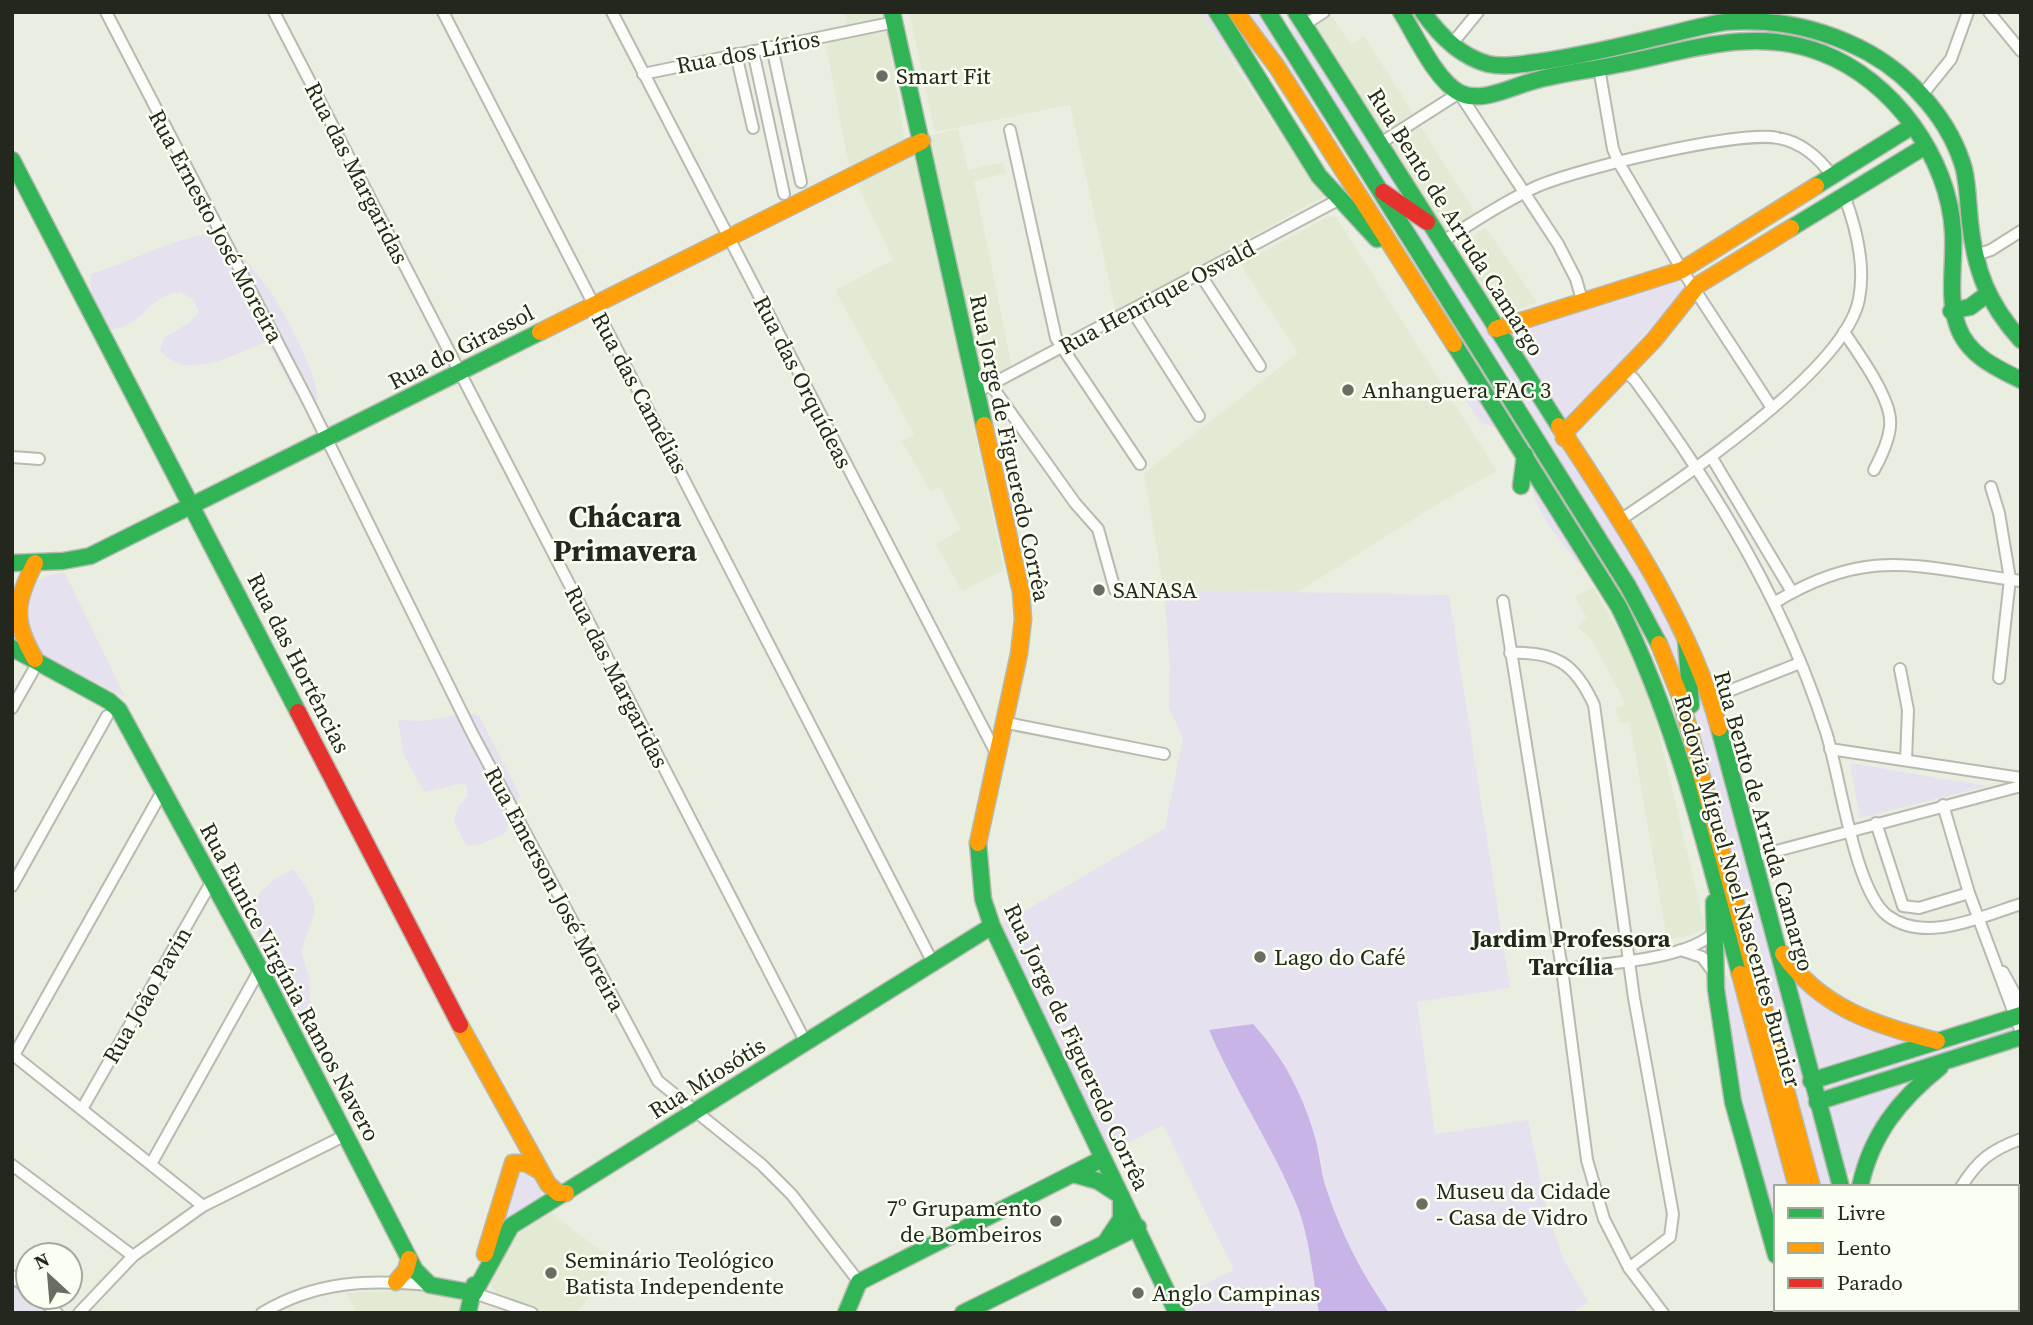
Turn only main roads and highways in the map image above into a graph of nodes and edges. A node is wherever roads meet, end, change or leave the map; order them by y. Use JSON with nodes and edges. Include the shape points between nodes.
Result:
{"nodes":[{"id":1,"x":1217,"y":12,"type":"edge"},
{"id":2,"x":1236,"y":12,"type":"edge"},
{"id":3,"x":1268,"y":12,"type":"edge"},
{"id":4,"x":1283,"y":12,"type":"edge"},
{"id":5,"x":1401,"y":12,"type":"edge"},
{"id":6,"x":1423,"y":12,"type":"edge"},
{"id":7,"x":894,"y":17,"type":"edge"},
{"id":8,"x":1765,"y":17,"type":"edge"},
{"id":9,"x":1300,"y":19,"type":"edge"},
{"id":10,"x":1456,"y":48,"type":"junction"},
{"id":11,"x":1294,"y":51,"type":"junction"},
{"id":12,"x":1871,"y":54,"type":"junction"},
{"id":13,"x":1494,"y":65,"type":"junction"},
{"id":14,"x":1436,"y":66,"type":"junction"},
{"id":15,"x":1857,"y":72,"type":"junction"},
{"id":16,"x":1484,"y":94,"type":"junction"},
{"id":17,"x":1338,"y":123,"type":"junction"},
{"id":18,"x":1911,"y":127,"type":"junction"},
{"id":19,"x":922,"y":141,"type":"junction"},
{"id":20,"x":1924,"y":147,"type":"junction"},
{"id":21,"x":1307,"y":152,"type":"junction"},
{"id":22,"x":1331,"y":153,"type":"junction"},
{"id":23,"x":12,"y":160,"type":"edge"},
{"id":24,"x":1964,"y":170,"type":"junction"},
{"id":25,"x":1942,"y":177,"type":"junction"},
{"id":26,"x":1379,"y":190,"type":"junction"},
{"id":27,"x":1427,"y":222,"type":"junction"},
{"id":28,"x":1403,"y":266,"type":"junction"},
{"id":29,"x":1986,"y":295,"type":"junction"},
{"id":30,"x":1951,"y":312,"type":"junction"},
{"id":31,"x":1496,"y":329,"type":"junction"},
{"id":32,"x":2021,"y":340,"type":"edge"},
{"id":33,"x":2021,"y":380,"type":"edge"},
{"id":34,"x":1564,"y":438,"type":"junction"},
{"id":35,"x":1525,"y":455,"type":"junction"},
{"id":36,"x":1521,"y":486,"type":"dead end"},
{"id":37,"x":192,"y":506,"type":"junction"},
{"id":38,"x":12,"y":563,"type":"edge"},
{"id":39,"x":35,"y":563,"type":"junction"},
{"id":40,"x":1686,"y":641,"type":"junction"},
{"id":41,"x":12,"y":648,"type":"edge"},
{"id":42,"x":34,"y":666,"type":"junction"},
{"id":43,"x":1691,"y":738,"type":"junction"},
{"id":44,"x":1703,"y":841,"type":"junction"},
{"id":45,"x":992,"y":926,"type":"junction"},
{"id":46,"x":1776,"y":941,"type":"junction"},
{"id":47,"x":2019,"y":1021,"type":"edge"},
{"id":48,"x":1937,"y":1041,"type":"junction"},
{"id":49,"x":1948,"y":1061,"type":"junction"},
{"id":50,"x":1811,"y":1081,"type":"junction"},
{"id":51,"x":1816,"y":1102,"type":"junction"},
{"id":52,"x":1102,"y":1159,"type":"junction"},
{"id":53,"x":1073,"y":1174,"type":"junction"},
{"id":54,"x":544,"y":1177,"type":"junction"},
{"id":55,"x":1796,"y":1185,"type":"edge"},
{"id":56,"x":1811,"y":1185,"type":"edge"},
{"id":57,"x":1839,"y":1185,"type":"edge"},
{"id":58,"x":1861,"y":1185,"type":"edge"},
{"id":59,"x":565,"y":1193,"type":"junction"},
{"id":60,"x":1121,"y":1196,"type":"junction"},
{"id":61,"x":498,"y":1210,"type":"junction"},
{"id":62,"x":538,"y":1210,"type":"junction"},
{"id":63,"x":512,"y":1226,"type":"junction"},
{"id":64,"x":1138,"y":1227,"type":"junction"},
{"id":65,"x":1106,"y":1241,"type":"junction"},
{"id":66,"x":1774,"y":1248,"type":"edge"},
{"id":67,"x":410,"y":1259,"type":"junction"},
{"id":68,"x":396,"y":1282,"type":"road end"},
{"id":69,"x":474,"y":1293,"type":"junction"},
{"id":70,"x":468,"y":1313,"type":"edge"},
{"id":71,"x":846,"y":1313,"type":"edge"},
{"id":72,"x":963,"y":1313,"type":"edge"},
{"id":73,"x":1177,"y":1313,"type":"edge"}],
"edges":[{"from":1,"to":21,"type":"main road"},
{"from":2,"to":22,"type":"main road","name":"Rodovia Miguel Noel Nascentes Burnier"},
{"from":3,"to":11,"type":"main road","name":"Rodovia Miguel Noel Nascentes Burnier"},
{"from":4,"to":11,"type":"main road"},
{"from":5,"to":14,"type":"main road"},
{"from":6,"to":10,"type":"main road"},
{"from":7,"to":19,"type":"main road","name":"Rua Jorge de Figueredo Corrêa"},
{"from":8,"to":12,"type":"main road"},
{"from":8,"to":13,"type":"main road","via":[[1537,62]]},
{"from":9,"to":27,"type":"main road","name":"Rua Bento de Arruda Camargo"},
{"from":10,"to":13,"type":"main road"},
{"from":10,"to":14,"type":"main road","via":[[1440,55]]},
{"from":11,"to":17,"type":"main road","name":"Rodovia Miguel Noel Nascentes Burnier"},
{"from":12,"to":15,"type":"main road"},
{"from":12,"to":24,"type":"main road","via":[[1912,83],[1941,117]]},
{"from":13,"to":16,"type":"main road","via":[[1497,79]]},
{"from":14,"to":16,"type":"main road","via":[[1459,93]]},
{"from":15,"to":16,"type":"main road","via":[[1825,53],[1793,43],[1742,39]]},
{"from":15,"to":18,"type":"main road","via":[[1894,102]]},
{"from":17,"to":22,"type":"main road","via":[[1340,136]]},
{"from":17,"to":26,"type":"main road","name":"Rodovia Miguel Noel Nascentes Burnier"},
{"from":18,"to":20,"type":"main road"},
{"from":18,"to":31,"type":"main road","via":[[1682,270]]},
{"from":19,"to":37,"type":"main road","name":"Rua do Girassol"},
{"from":19,"to":45,"type":"main road","name":"Rua Jorge de Figueredo Corrêa","via":[[1021,592],[1019,654],[978,839],[983,899]]},
{"from":20,"to":25,"type":"main road"},
{"from":20,"to":34,"type":"main road","via":[[1695,289]]},
{"from":21,"to":22,"type":"main road","via":[[1314,156]]},
{"from":21,"to":28,"type":"main road","via":[[1338,200]]},
{"from":22,"to":28,"type":"main road","name":"Rodovia Miguel Noel Nascentes Burnier"},
{"from":23,"to":37,"type":"main road","name":"Rua das Hortências"},
{"from":24,"to":25,"type":"main road"},
{"from":24,"to":29,"type":"main road","via":[[1973,256]]},
{"from":25,"to":30,"type":"main road","via":[[1954,237]]},
{"from":26,"to":27,"type":"main road"},
{"from":26,"to":43,"type":"main road","name":"Rodovia Miguel Noel Nascentes Burnier","via":[[1634,597],[1671,670]]},
{"from":27,"to":31,"type":"main road","name":"Rua Bento de Arruda Camargo"},
{"from":28,"to":35,"type":"main road","name":"Rodovia Miguel Noel Nascentes Burnier"},
{"from":29,"to":30,"type":"main road","via":[[1970,307]]},
{"from":29,"to":32,"type":"main road"},
{"from":30,"to":33,"type":"main road","via":[[1971,348]]},
{"from":31,"to":34,"type":"main road","name":"Rua Bento de Arruda Camargo"},
{"from":34,"to":40,"type":"main road","name":"Rua Bento de Arruda Camargo","via":[[1620,520]]},
{"from":35,"to":36,"type":"main road"},
{"from":35,"to":44,"type":"main road","name":"Rodovia Miguel Noel Nascentes Burnier","via":[[1641,650],[1663,705]]},
{"from":37,"to":39,"type":"main road","name":"Rua do Girassol","via":[[90,556]]},
{"from":37,"to":54,"type":"main road","name":"Rua das Hortências","via":[[478,1060]]},
{"from":38,"to":39,"type":"main road","name":"Rua do Girassol"},
{"from":39,"to":42,"type":"main road","via":[[15,610]]},
{"from":40,"to":43,"type":"main road"},
{"from":40,"to":46,"type":"main road","name":"Rua Bento de Arruda Camargo","via":[[1711,698]]},
{"from":41,"to":42,"type":"main road"},
{"from":42,"to":67,"type":"main road","name":"Rua Eunice Virgínia Ramos Navero","via":[[128,724]]},
{"from":43,"to":56,"type":"main road","name":"Rodovia Miguel Noel Nascentes Burnier"},
{"from":44,"to":55,"type":"main road","name":"Rodovia Miguel Noel Nascentes Burnier"},
{"from":44,"to":66,"type":"main road","via":[[1717,929],[1714,973],[1733,1102]]},
{"from":45,"to":52,"type":"main road","name":"Rua Jorge de Figueredo Corrêa"},
{"from":45,"to":59,"type":"main road","name":"Rua Miosótis"},
{"from":46,"to":48,"type":"main road","via":[[1793,970],[1829,1003],[1864,1020]]},
{"from":46,"to":50,"type":"main road","name":"Rua Bento de Arruda Camargo"},
{"from":47,"to":48,"type":"main road"},
{"from":47,"to":49,"type":"main road"},
{"from":48,"to":50,"type":"main road"},
{"from":49,"to":51,"type":"main road"},
{"from":49,"to":58,"type":"main road","via":[[1908,1092],[1888,1116],[1871,1147]]},
{"from":50,"to":51,"type":"main road","name":"Rua Bento de Arruda Camargo"},
{"from":51,"to":57,"type":"main road","name":"Rua Bento de Arruda Camargo"},
{"from":52,"to":53,"type":"main road"},
{"from":52,"to":60,"type":"main road","name":"Rua Jorge de Figueredo Corrêa"},
{"from":53,"to":60,"type":"main road","via":[[1098,1181]]},
{"from":53,"to":71,"type":"main road","via":[[859,1282]]},
{"from":54,"to":59,"type":"main road","via":[[558,1193]]},
{"from":54,"to":61,"type":"main road","via":[[526,1163],[513,1163]]},
{"from":54,"to":62,"type":"main road"},
{"from":59,"to":62,"type":"main road","name":"Rua Miosótis"},
{"from":60,"to":64,"type":"main road","name":"Rua Jorge de Figueredo Corrêa"},
{"from":60,"to":65,"type":"main road","via":[[1121,1219]]},
{"from":61,"to":63,"type":"main road"},
{"from":61,"to":69,"type":"main road"},
{"from":62,"to":63,"type":"main road","name":"Rua Miosótis"},
{"from":63,"to":69,"type":"main road","name":"Rua Miosótis","via":[[502,1236],[485,1283]]},
{"from":64,"to":65,"type":"main road"},
{"from":64,"to":73,"type":"main road","name":"Rua Jorge de Figueredo Corrêa"},
{"from":65,"to":72,"type":"main road"},
{"from":67,"to":68,"type":"main road"},
{"from":67,"to":69,"type":"main road","name":"Rua Eunice Virgínia Ramos Navero","via":[[430,1285]]},
{"from":69,"to":70,"type":"main road"}]}
